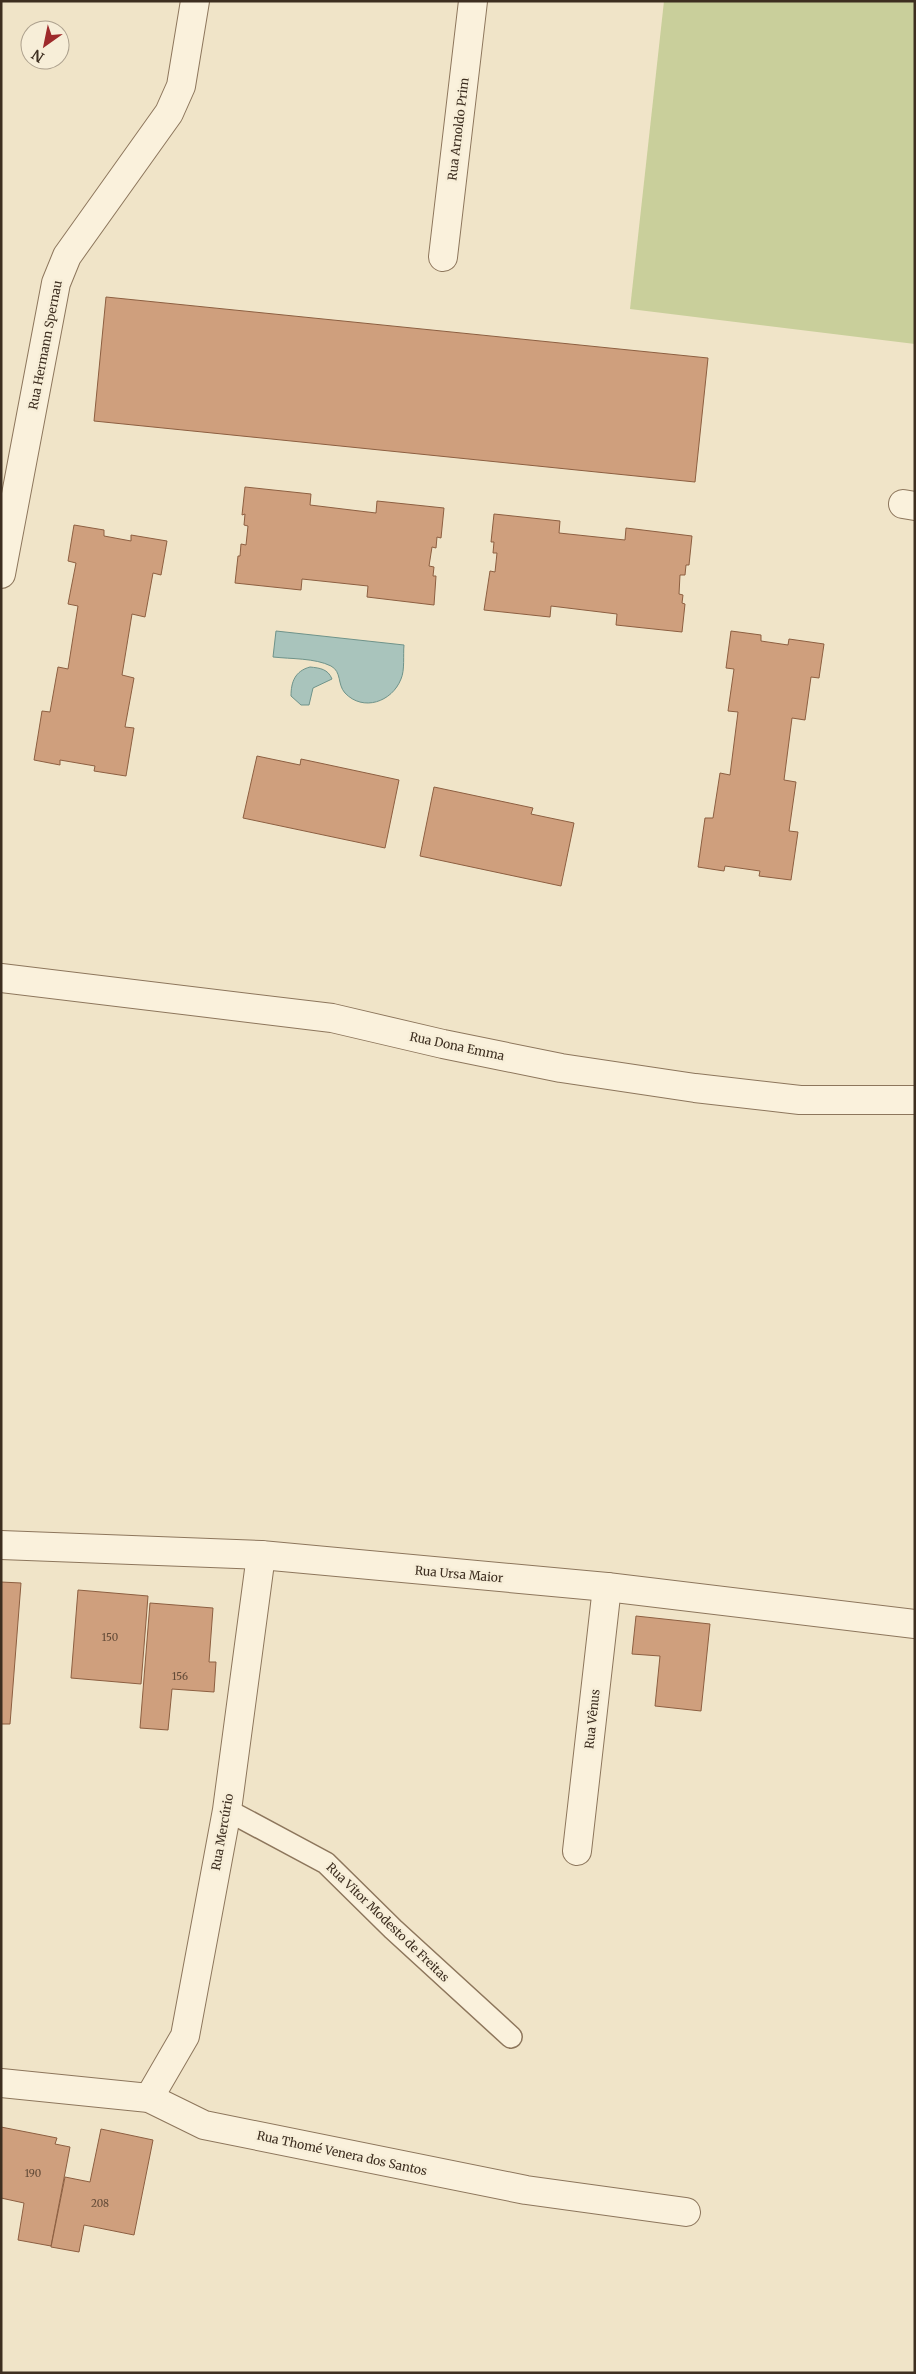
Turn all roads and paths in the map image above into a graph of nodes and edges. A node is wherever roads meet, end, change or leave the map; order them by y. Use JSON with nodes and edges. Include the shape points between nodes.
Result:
{"nodes":[{"id":1,"x":195,"y":1,"type":"edge"},
{"id":2,"x":472,"y":1,"type":"edge"},
{"id":3,"x":442,"y":256,"type":"dead end"},
{"id":4,"x":1,"y":574,"type":"edge"},
{"id":5,"x":1,"y":978,"type":"edge"},
{"id":6,"x":915,"y":1100,"type":"edge"},
{"id":7,"x":1,"y":1545,"type":"edge"},
{"id":8,"x":261,"y":1555,"type":"junction"},
{"id":9,"x":607,"y":1588,"type":"junction"},
{"id":10,"x":915,"y":1624,"type":"edge"},
{"id":11,"x":227,"y":1810,"type":"junction"},
{"id":12,"x":577,"y":1851,"type":"dead end"},
{"id":13,"x":511,"y":2037,"type":"dead end"},
{"id":14,"x":1,"y":2083,"type":"edge"},
{"id":15,"x":149,"y":2098,"type":"junction"},
{"id":16,"x":686,"y":2212,"type":"dead end"}],
"edges":[{"from":1,"to":4,"type":"street","name":"Rua Hermann Spernau","via":[[181,86],[169,113],[67,256],[56,283]]},
{"from":2,"to":3,"type":"street","name":"Rua Arnoldo Prim"},
{"from":5,"to":6,"type":"street","name":"Rua Dona Emma","via":[[332,1018],[561,1068],[694,1088],[800,1100]]},
{"from":7,"to":8,"type":"street","name":"Rua Ursa Maior"},
{"from":8,"to":9,"type":"street","name":"Rua Ursa Maior"},
{"from":8,"to":11,"type":"street","name":"Rua Mercúrio"},
{"from":9,"to":10,"type":"street","name":"Rua Ursa Maior"},
{"from":9,"to":12,"type":"street","name":"Rua Vênus"},
{"from":11,"to":13,"type":"lane","name":"Rua Vitor Modesto de Freitas","via":[[326,1863]]},
{"from":11,"to":15,"type":"street","name":"Rua Mercúrio","via":[[185,2036]]},
{"from":14,"to":15,"type":"street","name":"Rua Thomé Venera dos Santos"},
{"from":15,"to":16,"type":"street","name":"Rua Thomé Venera dos Santos","via":[[204,2125],[526,2190]]}]}
